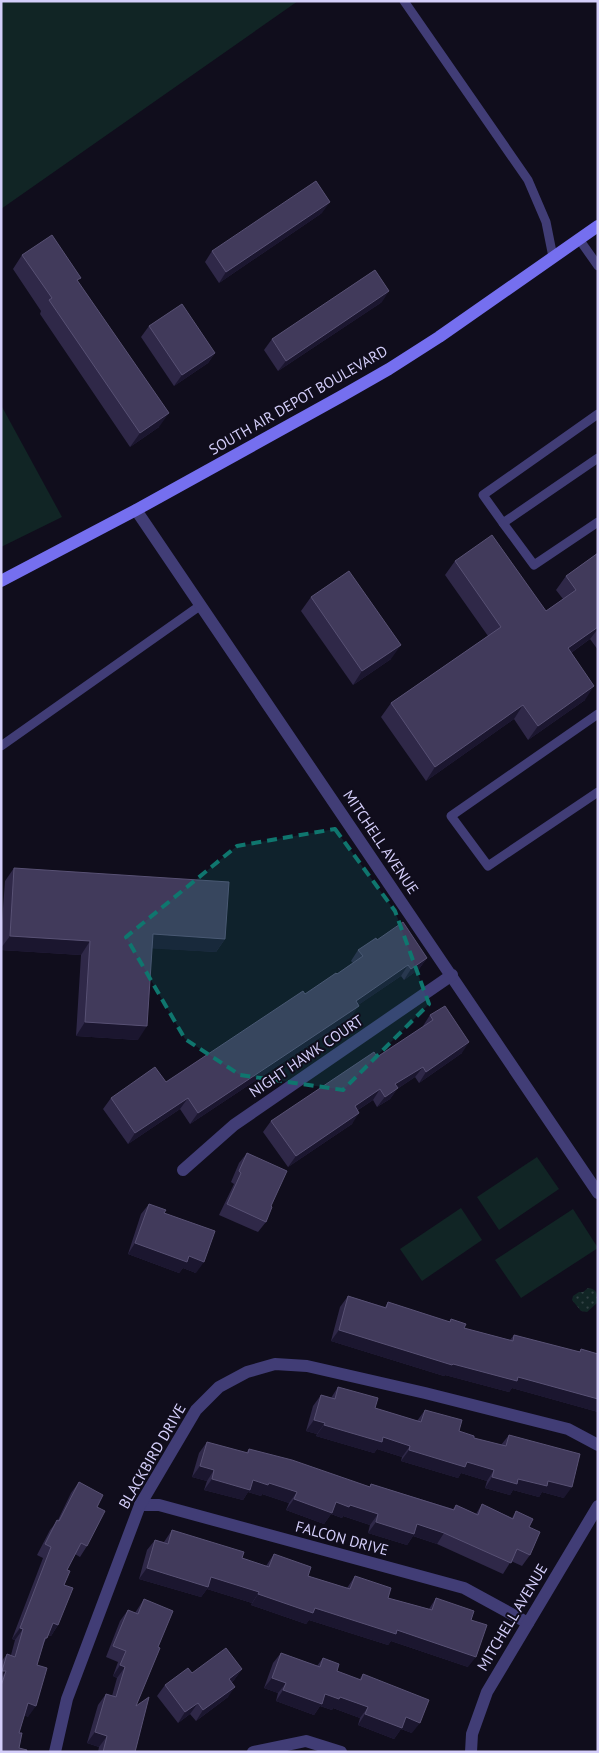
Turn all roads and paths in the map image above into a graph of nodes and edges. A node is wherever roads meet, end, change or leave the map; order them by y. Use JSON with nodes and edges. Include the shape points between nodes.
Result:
{"nodes":[{"id":1,"x":404,"y":1,"type":"edge"},
{"id":2,"x":598,"y":226,"type":"edge"},
{"id":3,"x":579,"y":239,"type":"junction"},
{"id":4,"x":553,"y":257,"type":"junction"},
{"id":5,"x":598,"y":266,"type":"edge"},
{"id":6,"x":598,"y":414,"type":"edge"},
{"id":7,"x":598,"y":458,"type":"edge"},
{"id":8,"x":136,"y":510,"type":"junction"},
{"id":9,"x":598,"y":522,"type":"edge"},
{"id":10,"x":503,"y":523,"type":"junction"},
{"id":11,"x":1,"y":582,"type":"edge"},
{"id":12,"x":201,"y":605,"type":"junction"},
{"id":13,"x":598,"y":714,"type":"edge"},
{"id":14,"x":1,"y":746,"type":"edge"},
{"id":15,"x":598,"y":792,"type":"edge"},
{"id":16,"x":452,"y":975,"type":"junction"},
{"id":17,"x":183,"y":1170,"type":"dead end"},
{"id":18,"x":598,"y":1192,"type":"edge"},
{"id":19,"x":598,"y":1445,"type":"edge"},
{"id":20,"x":140,"y":1504,"type":"junction"},
{"id":21,"x":598,"y":1506,"type":"edge"},
{"id":22,"x":528,"y":1623,"type":"junction"},
{"id":23,"x":55,"y":1752,"type":"edge"},
{"id":24,"x":254,"y":1752,"type":"edge"},
{"id":25,"x":341,"y":1752,"type":"edge"},
{"id":26,"x":471,"y":1752,"type":"edge"}],
"edges":[{"from":1,"to":4,"type":"lane","via":[[528,180],[546,222]]},
{"from":2,"to":3,"type":"street","name":"SOUTH AIR DEPOT BOULEVARD"},
{"from":3,"to":4,"type":"street","name":"SOUTH AIR DEPOT BOULEVARD"},
{"from":3,"to":5,"type":"lane"},
{"from":4,"to":8,"type":"street","name":"SOUTH AIR DEPOT BOULEVARD","via":[[447,331],[340,398]]},
{"from":6,"to":10,"type":"lane","via":[[483,495]]},
{"from":7,"to":10,"type":"lane"},
{"from":8,"to":11,"type":"street","name":"SOUTH AIR DEPOT BOULEVARD"},
{"from":8,"to":12,"type":"street","name":"MITCHELL AVENUE"},
{"from":9,"to":10,"type":"lane","via":[[534,565]]},
{"from":12,"to":14,"type":"lane"},
{"from":12,"to":16,"type":"street","name":"MITCHELL AVENUE"},
{"from":13,"to":15,"type":"lane","via":[[451,816],[488,866]]},
{"from":16,"to":17,"type":"street","name":"NIGHT HAWK COURT","via":[[234,1125]]},
{"from":16,"to":18,"type":"street","name":"MITCHELL AVENUE"},
{"from":19,"to":20,"type":"street","name":"BLACKBIRD DRIVE","via":[[568,1429],[425,1393],[307,1366],[275,1364],[246,1372],[219,1388],[196,1410]]},
{"from":20,"to":22,"type":"street","name":"FALCON DRIVE","via":[[160,1505],[464,1588]]},
{"from":20,"to":23,"type":"street","name":"BLACKBIRD DRIVE","via":[[67,1698]]},
{"from":21,"to":22,"type":"street","name":"MITCHELL AVENUE"},
{"from":22,"to":26,"type":"street","name":"MITCHELL AVENUE","via":[[487,1692],[472,1734]]},
{"from":24,"to":25,"type":"street","via":[[306,1741]]}]}
